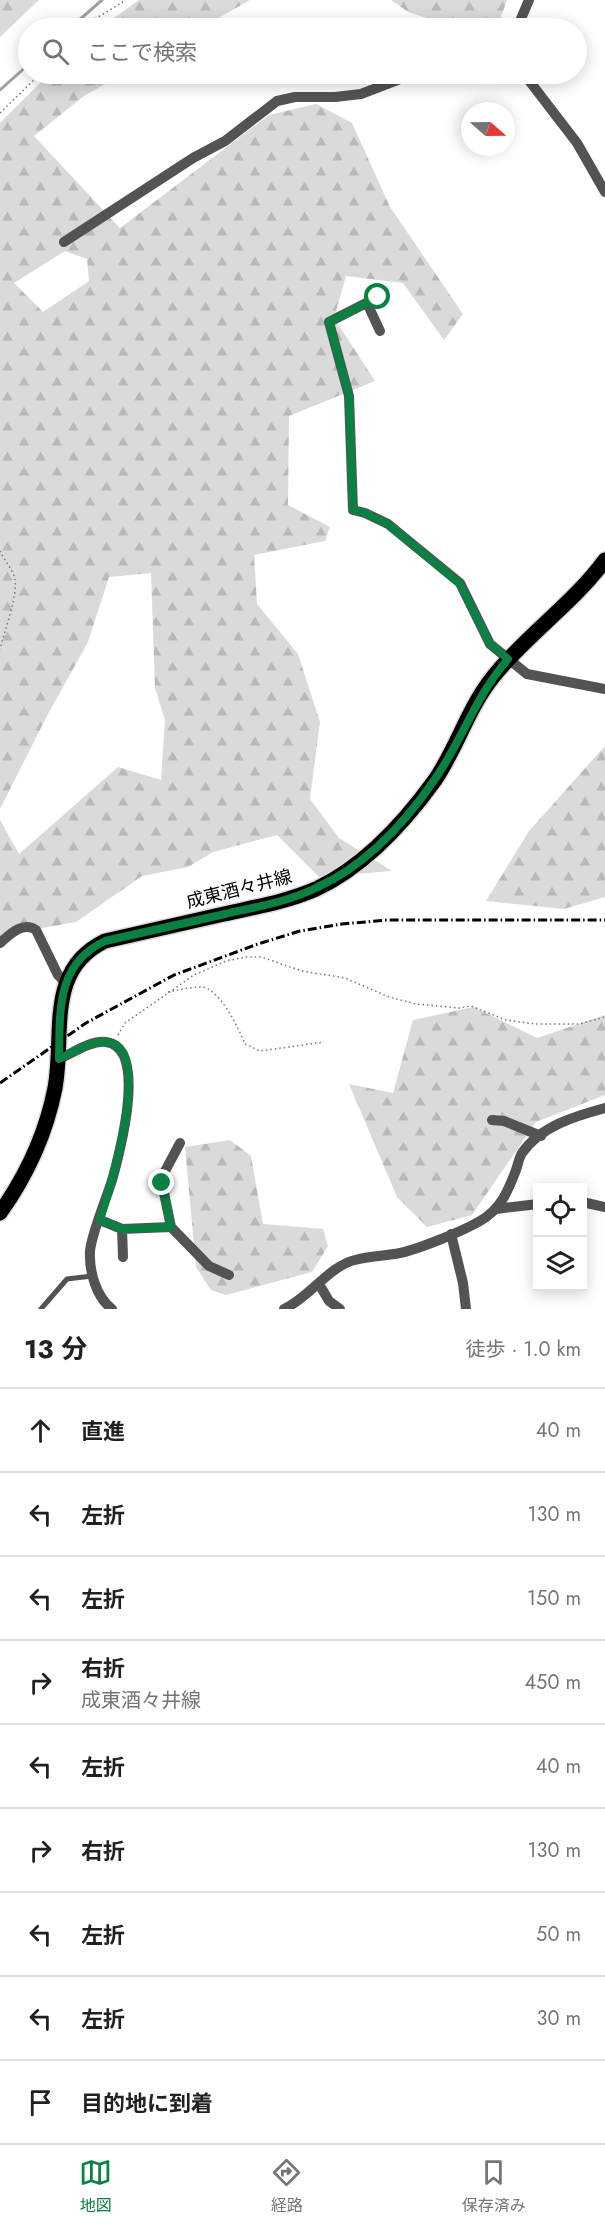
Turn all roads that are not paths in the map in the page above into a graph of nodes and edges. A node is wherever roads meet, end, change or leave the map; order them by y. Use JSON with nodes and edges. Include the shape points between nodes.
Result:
{"nodes":[{"id":1,"x":529,"y":0,"type":"edge"},
{"id":2,"x":521,"y":18,"type":"edge"},
{"id":3,"x":387,"y":84,"type":"edge"},
{"id":4,"x":532,"y":84,"type":"edge"},
{"id":5,"x":605,"y":192,"type":"edge"},
{"id":6,"x":64,"y":242,"type":"dead end"},
{"id":7,"x":378,"y":297,"type":"dead end"},
{"id":8,"x":367,"y":303,"type":"junction"},
{"id":9,"x":380,"y":331,"type":"dead end"},
{"id":10,"x":605,"y":560,"type":"edge"},
{"id":11,"x":508,"y":659,"type":"junction"},
{"id":12,"x":605,"y":689,"type":"edge"},
{"id":13,"x":0,"y":943,"type":"edge"},
{"id":14,"x":66,"y":983,"type":"junction"},
{"id":15,"x":59,"y":1059,"type":"junction"},
{"id":16,"x":605,"y":1108,"type":"edge"},
{"id":17,"x":492,"y":1120,"type":"dead end"},
{"id":18,"x":540,"y":1136,"type":"junction"},
{"id":19,"x":180,"y":1143,"type":"dead end"},
{"id":20,"x":587,"y":1203,"type":"edge"},
{"id":21,"x":533,"y":1204,"type":"edge"},
{"id":22,"x":605,"y":1207,"type":"edge"},
{"id":23,"x":496,"y":1209,"type":"junction"},
{"id":24,"x":0,"y":1213,"type":"edge"},
{"id":25,"x":100,"y":1220,"type":"junction"},
{"id":26,"x":171,"y":1227,"type":"junction"},
{"id":27,"x":122,"y":1229,"type":"junction"},
{"id":28,"x":451,"y":1234,"type":"junction"},
{"id":29,"x":123,"y":1257,"type":"dead end"},
{"id":30,"x":94,"y":1275,"type":"junction"},
{"id":31,"x":229,"y":1275,"type":"dead end"},
{"id":32,"x":318,"y":1284,"type":"junction"},
{"id":33,"x":99,"y":1305,"type":"edge"},
{"id":34,"x":41,"y":1309,"type":"edge"},
{"id":35,"x":112,"y":1309,"type":"edge"},
{"id":36,"x":284,"y":1309,"type":"edge"},
{"id":37,"x":340,"y":1309,"type":"edge"},
{"id":38,"x":466,"y":1309,"type":"edge"}],
"edges":[{"from":1,"to":2,"type":"street"},
{"from":3,"to":6,"type":"street","via":[[361,94],[278,101],[225,141]]},
{"from":4,"to":5,"type":"street","via":[[577,143]]},
{"from":7,"to":8,"type":"street"},
{"from":8,"to":9,"type":"street"},
{"from":8,"to":11,"type":"street","via":[[329,322],[349,396],[353,510],[388,524],[460,584],[490,644]]},
{"from":10,"to":11,"type":"main road","name":"成東酒々井線"},
{"from":11,"to":12,"type":"street","via":[[527,674]]},
{"from":11,"to":14,"type":"main road","name":"成東酒々井線","via":[[491,679],[435,780],[368,856],[317,888],[284,901],[105,941],[82,955]]},
{"from":13,"to":14,"type":"street","via":[[14,931],[31,926]]},
{"from":14,"to":15,"type":"main road","name":"成東酒々井線"},
{"from":15,"to":24,"type":"main road","name":"成東酒々井線","via":[[37,1147],[27,1172]]},
{"from":15,"to":25,"type":"street","via":[[104,1041],[120,1048],[125,1058],[129,1100]]},
{"from":16,"to":18,"type":"street","via":[[558,1123]]},
{"from":17,"to":18,"type":"street"},
{"from":18,"to":23,"type":"street","via":[[521,1155]]},
{"from":19,"to":26,"type":"street","via":[[162,1183]]},
{"from":20,"to":22,"type":"street"},
{"from":21,"to":23,"type":"street"},
{"from":23,"to":28,"type":"street"},
{"from":25,"to":27,"type":"street"},
{"from":25,"to":30,"type":"street","via":[[90,1252]]},
{"from":26,"to":27,"type":"street"},
{"from":26,"to":31,"type":"street","via":[[209,1266]]},
{"from":27,"to":29,"type":"street"},
{"from":28,"to":32,"type":"street","via":[[403,1253],[355,1260]]},
{"from":28,"to":38,"type":"street"},
{"from":30,"to":33,"type":"street"},
{"from":30,"to":34,"type":"lane","via":[[67,1279]]},
{"from":32,"to":36,"type":"street"},
{"from":32,"to":37,"type":"street"},
{"from":33,"to":35,"type":"street"}]}
